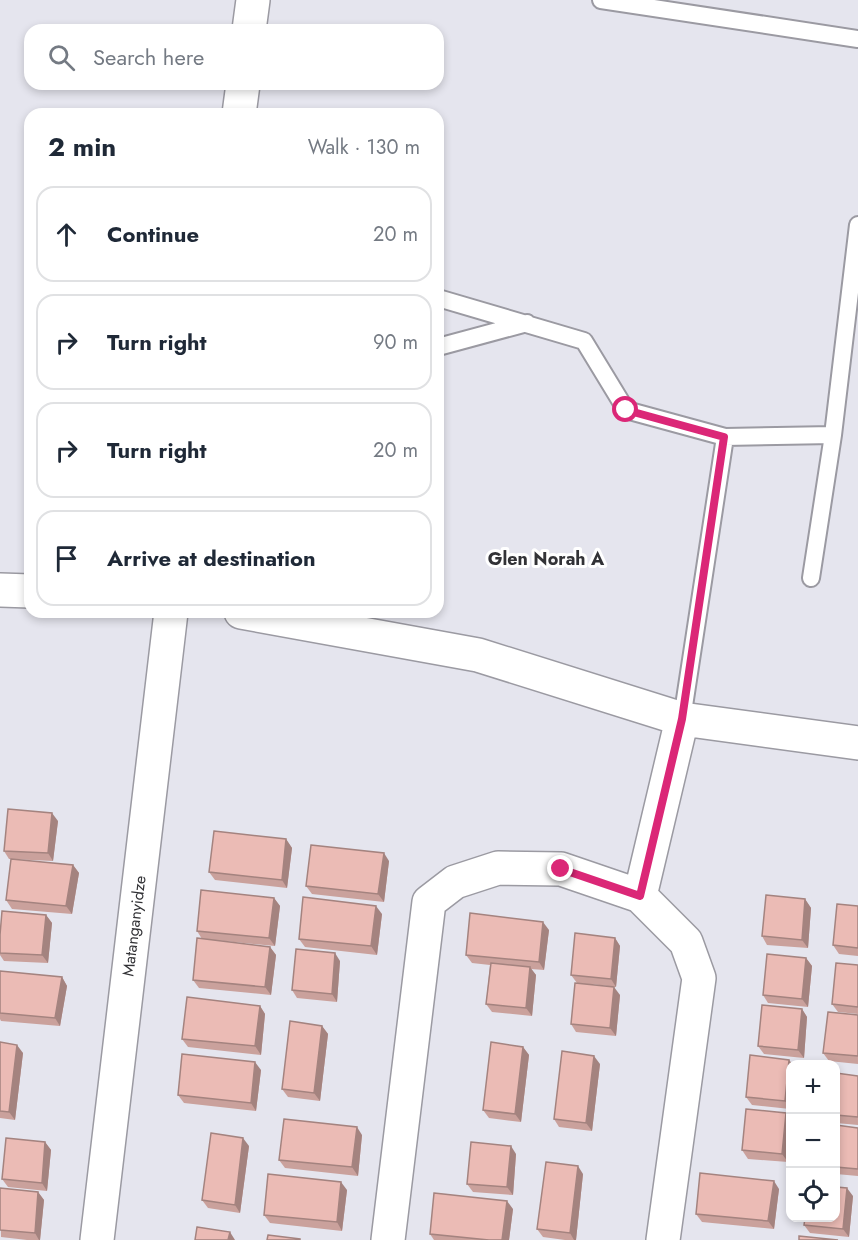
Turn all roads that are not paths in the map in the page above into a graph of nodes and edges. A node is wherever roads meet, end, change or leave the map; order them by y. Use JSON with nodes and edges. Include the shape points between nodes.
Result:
{"nodes":[{"id":1,"x":253,"y":0,"type":"edge"},
{"id":2,"x":601,"y":0,"type":"edge"},
{"id":3,"x":250,"y":24,"type":"edge"},
{"id":4,"x":858,"y":39,"type":"edge"},
{"id":5,"x":242,"y":90,"type":"edge"},
{"id":6,"x":240,"y":108,"type":"edge"},
{"id":7,"x":858,"y":225,"type":"edge"},
{"id":8,"x":444,"y":300,"type":"edge"},
{"id":9,"x":527,"y":323,"type":"junction"},
{"id":10,"x":444,"y":345,"type":"edge"},
{"id":11,"x":833,"y":435,"type":"junction"},
{"id":12,"x":724,"y":437,"type":"junction"},
{"id":13,"x":811,"y":578,"type":"dead end"},
{"id":14,"x":0,"y":590,"type":"edge"},
{"id":15,"x":24,"y":591,"type":"edge"},
{"id":16,"x":170,"y":618,"type":"edge"},
{"id":17,"x":274,"y":618,"type":"edge"},
{"id":18,"x":682,"y":719,"type":"junction"},
{"id":19,"x":858,"y":742,"type":"edge"},
{"id":20,"x":640,"y":896,"type":"junction"},
{"id":21,"x":97,"y":1240,"type":"edge"},
{"id":22,"x":388,"y":1240,"type":"edge"},
{"id":23,"x":663,"y":1240,"type":"edge"}],
"edges":[{"from":1,"to":3,"type":"street"},
{"from":2,"to":4,"type":"lane"},
{"from":5,"to":6,"type":"street"},
{"from":7,"to":11,"type":"lane"},
{"from":8,"to":9,"type":"lane"},
{"from":9,"to":10,"type":"lane"},
{"from":9,"to":12,"type":"lane","via":[[584,341],[626,410]]},
{"from":11,"to":12,"type":"lane"},
{"from":11,"to":13,"type":"lane"},
{"from":12,"to":18,"type":"lane"},
{"from":14,"to":15,"type":"street"},
{"from":16,"to":21,"type":"street","name":"Matanganyidze"},
{"from":17,"to":18,"type":"street","via":[[478,655]]},
{"from":18,"to":19,"type":"street"},
{"from":18,"to":20,"type":"street"},
{"from":20,"to":22,"type":"street","via":[[561,869],[498,868],[455,882],[429,902]]},
{"from":20,"to":23,"type":"street","via":[[686,942],[699,978]]}]}
